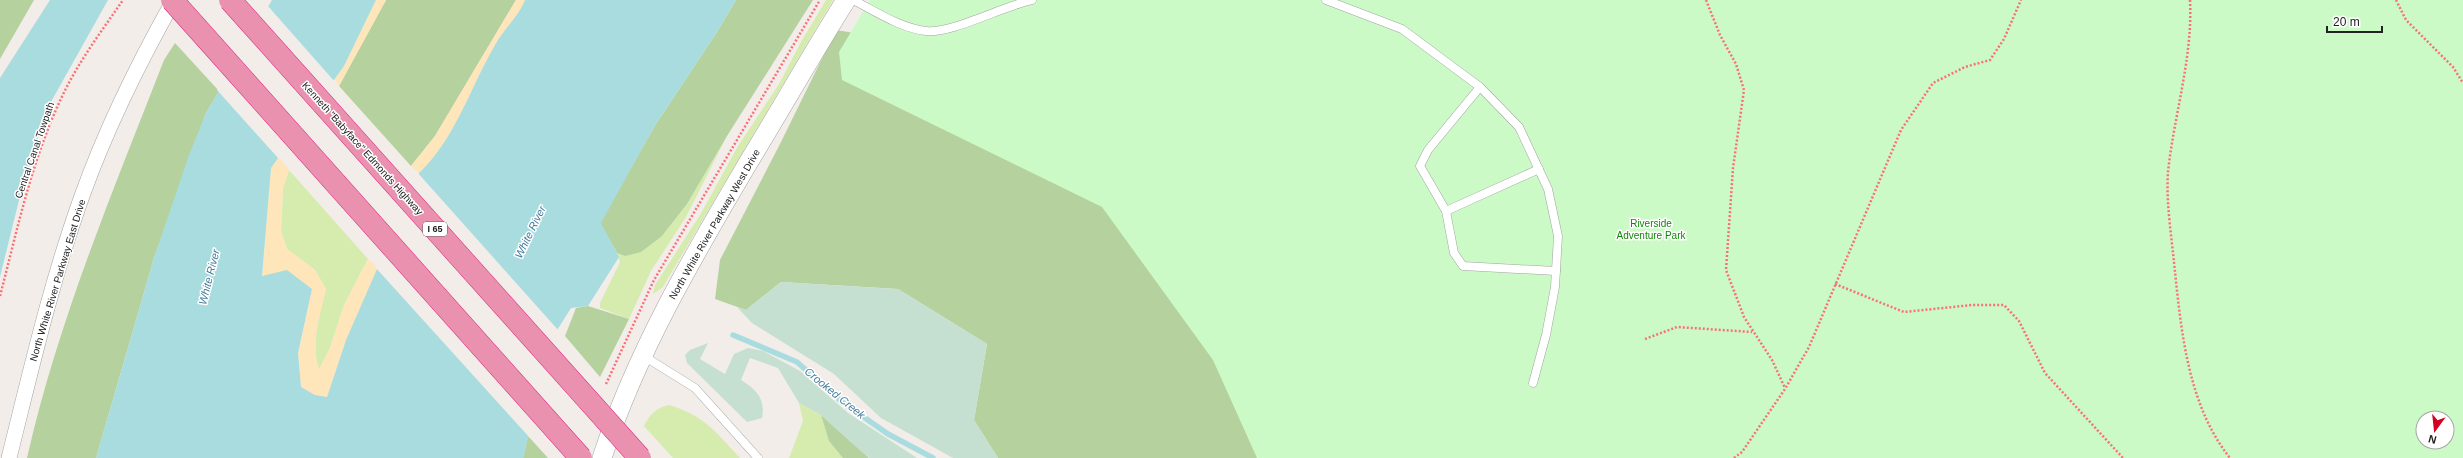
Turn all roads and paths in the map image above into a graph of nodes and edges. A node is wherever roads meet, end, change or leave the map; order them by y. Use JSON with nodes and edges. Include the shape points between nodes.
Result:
{"nodes":[{"id":1,"x":123,"y":0,"type":"edge"},
{"id":2,"x":173,"y":0,"type":"edge"},
{"id":3,"x":230,"y":0,"type":"edge"},
{"id":4,"x":846,"y":0,"type":"edge"},
{"id":5,"x":852,"y":0,"type":"edge"},
{"id":6,"x":1032,"y":0,"type":"edge"},
{"id":7,"x":1326,"y":0,"type":"edge"},
{"id":8,"x":1706,"y":0,"type":"edge"},
{"id":9,"x":2021,"y":0,"type":"edge"},
{"id":10,"x":2190,"y":0,"type":"edge"},
{"id":11,"x":2396,"y":0,"type":"edge"},
{"id":12,"x":2463,"y":83,"type":"edge"},
{"id":13,"x":1480,"y":87,"type":"junction"},
{"id":14,"x":1539,"y":169,"type":"junction"},
{"id":15,"x":1446,"y":210,"type":"junction"},
{"id":16,"x":1556,"y":271,"type":"junction"},
{"id":17,"x":1835,"y":284,"type":"junction"},
{"id":18,"x":0,"y":296,"type":"edge"},
{"id":19,"x":1752,"y":332,"type":"junction"},
{"id":20,"x":1645,"y":339,"type":"dead end"},
{"id":21,"x":642,"y":355,"type":"junction"},
{"id":22,"x":1534,"y":384,"type":"dead end"},
{"id":23,"x":1785,"y":389,"type":"junction"},
{"id":24,"x":9,"y":458,"type":"edge"},
{"id":25,"x":582,"y":458,"type":"edge"},
{"id":26,"x":602,"y":458,"type":"edge"},
{"id":27,"x":640,"y":458,"type":"edge"},
{"id":28,"x":758,"y":458,"type":"edge"},
{"id":29,"x":1734,"y":458,"type":"edge"},
{"id":30,"x":2123,"y":458,"type":"edge"},
{"id":31,"x":2230,"y":458,"type":"edge"}],
"edges":[{"from":1,"to":18,"type":"path","name":"Central Canal Towpath","via":[[91,46],[60,100],[26,196]]},
{"from":2,"to":24,"type":"street","name":"North White River Parkway East Drive","via":[[122,102],[82,196],[44,315]]},
{"from":2,"to":25,"type":"highway","bridge":true},
{"from":3,"to":27,"type":"highway","name":"Kenneth \"Babyface\" Edmonds Highway","number":"I 65","bridge":true},
{"from":4,"to":21,"type":"street","name":"North White River Parkway West Drive","via":[[702,240]]},
{"from":5,"to":6,"type":"lane","via":[[900,24],[926,31],[948,29],[1011,5]]},
{"from":7,"to":13,"type":"lane","via":[[1402,29]]},
{"from":8,"to":19,"type":"path","via":[[1717,29],[1736,64],[1744,90],[1733,168],[1726,270]]},
{"from":9,"to":17,"type":"path","via":[[2004,39],[1990,60],[1965,67],[1933,82],[1901,130]]},
{"from":10,"to":31,"type":"path","via":[[2185,59],[2168,173],[2170,226],[2182,342],[2214,439]]},
{"from":11,"to":12,"type":"path","via":[[2406,20],[2453,67]]},
{"from":13,"to":14,"type":"lane","via":[[1519,127]]},
{"from":13,"to":15,"type":"lane","via":[[1428,150],[1420,166]]},
{"from":14,"to":15,"type":"lane"},
{"from":14,"to":16,"type":"lane","via":[[1548,189],[1558,236]]},
{"from":15,"to":16,"type":"lane","via":[[1454,253],[1463,266]]},
{"from":16,"to":22,"type":"lane","via":[[1546,335]]},
{"from":17,"to":23,"type":"path","via":[[1809,347]]},
{"from":17,"to":30,"type":"path","via":[[1904,312],[1972,305],[2004,305],[2019,321],[2045,373]]},
{"from":19,"to":20,"type":"path","via":[[1677,327]]},
{"from":19,"to":23,"type":"path","via":[[1772,360]]},
{"from":21,"to":26,"type":"street","name":"North White River Parkway West Drive"},
{"from":21,"to":28,"type":"lane","via":[[695,388]]},
{"from":23,"to":29,"type":"path","via":[[1742,452]]}]}
